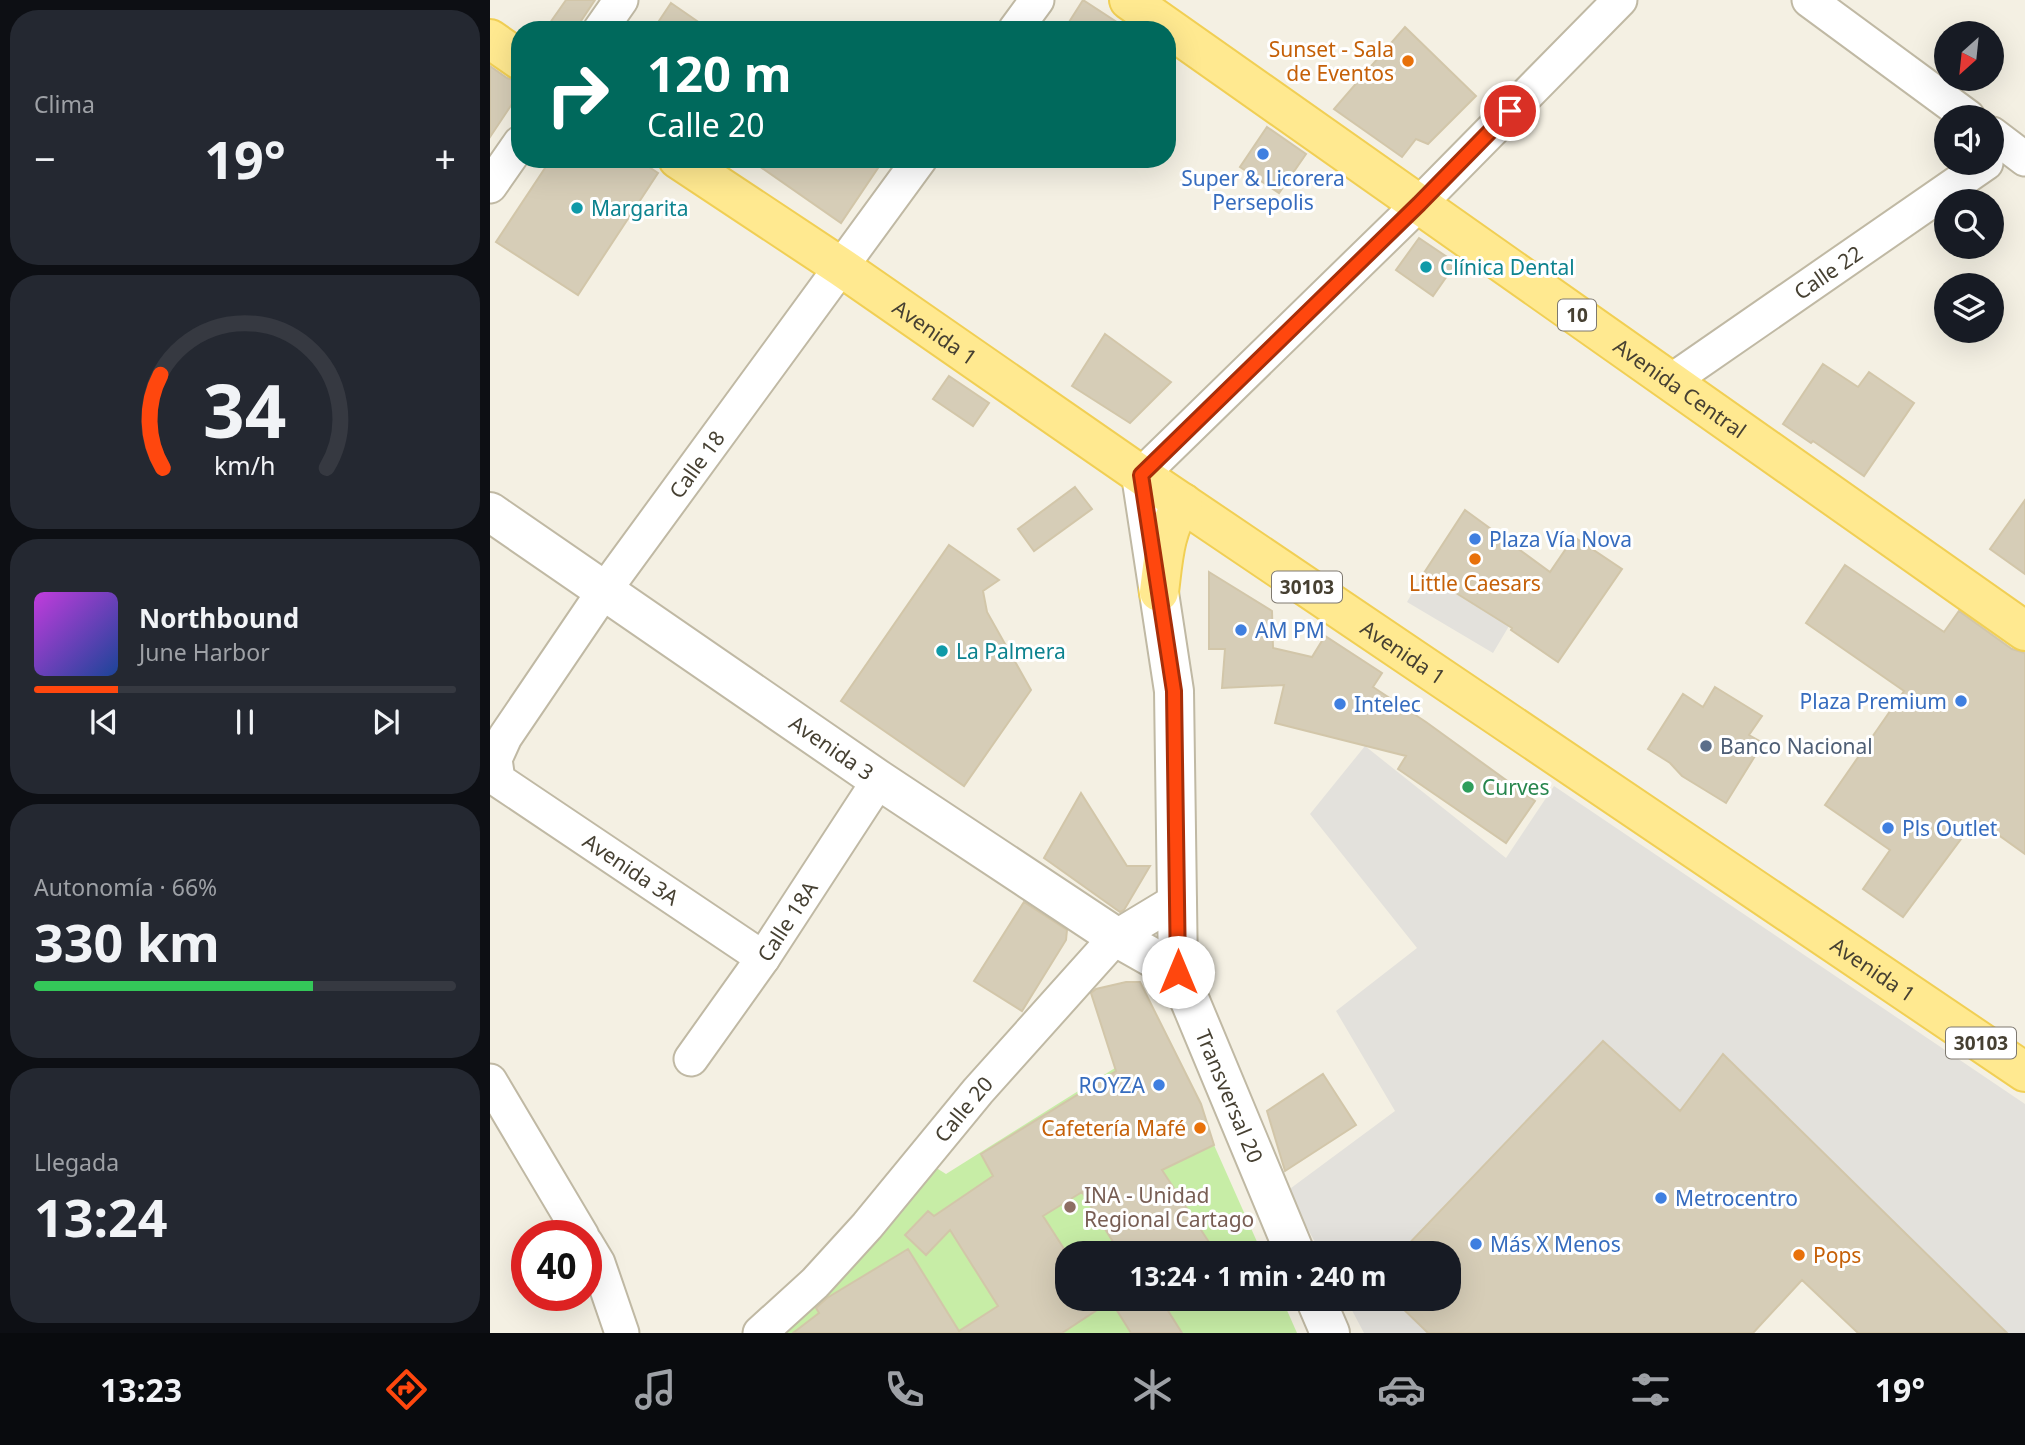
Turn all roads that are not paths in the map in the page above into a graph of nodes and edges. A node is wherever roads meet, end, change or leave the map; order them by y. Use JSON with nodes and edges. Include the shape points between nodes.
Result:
{"nodes":[{"id":1,"x":621,"y":0,"type":"edge"},
{"id":2,"x":1037,"y":0,"type":"edge"},
{"id":3,"x":1129,"y":0,"type":"edge"},
{"id":4,"x":1620,"y":0,"type":"edge"},
{"id":5,"x":1809,"y":0,"type":"edge"},
{"id":6,"x":606,"y":21,"type":"edge"},
{"id":7,"x":1022,"y":21,"type":"edge"},
{"id":8,"x":1159,"y":21,"type":"edge"},
{"id":9,"x":1176,"y":33,"type":"edge"},
{"id":10,"x":490,"y":39,"type":"edge"},
{"id":11,"x":511,"y":54,"type":"edge"},
{"id":12,"x":1952,"y":105,"type":"edge"},
{"id":13,"x":511,"y":156,"type":"edge"},
{"id":14,"x":692,"y":168,"type":"edge"},
{"id":15,"x":913,"y":168,"type":"edge"},
{"id":16,"x":1968,"y":175,"type":"edge"},
{"id":17,"x":490,"y":186,"type":"edge"},
{"id":18,"x":1419,"y":204,"type":"junction"},
{"id":19,"x":841,"y":267,"type":"junction"},
{"id":20,"x":1671,"y":381,"type":"junction"},
{"id":21,"x":1141,"y":475,"type":"junction"},
{"id":22,"x":1183,"y":503,"type":"junction"},
{"id":23,"x":490,"y":512,"type":"edge"},
{"id":24,"x":604,"y":591,"type":"junction"},
{"id":25,"x":1159,"y":592,"type":"junction"},
{"id":26,"x":2025,"y":631,"type":"edge"},
{"id":27,"x":498,"y":779,"type":"joint"},
{"id":28,"x":879,"y":780,"type":"junction"},
{"id":29,"x":1179,"y":899,"type":"junction"},
{"id":30,"x":1115,"y":937,"type":"junction"},
{"id":31,"x":763,"y":958,"type":"junction"},
{"id":32,"x":1178,"y":972,"type":"junction"},
{"id":33,"x":691,"y":1059,"type":"dead end"},
{"id":34,"x":2025,"y":1072,"type":"edge"},
{"id":35,"x":490,"y":1082,"type":"edge"},
{"id":36,"x":499,"y":1122,"type":"edge"},
{"id":37,"x":570,"y":1220,"type":"edge"},
{"id":38,"x":1290,"y":1241,"type":"edge"},
{"id":39,"x":602,"y":1275,"type":"edge"},
{"id":40,"x":1321,"y":1311,"type":"edge"},
{"id":41,"x":622,"y":1333,"type":"edge"},
{"id":42,"x":760,"y":1333,"type":"edge"},
{"id":43,"x":1330,"y":1333,"type":"edge"}],
"edges":[{"from":1,"to":6,"type":"street"},
{"from":2,"to":7,"type":"street"},
{"from":3,"to":8,"type":"main road","name":"Avenida Central","number":"10"},
{"from":4,"to":18,"type":"street"},
{"from":5,"to":12,"type":"street"},
{"from":9,"to":18,"type":"main road","name":"Avenida Central","number":"10"},
{"from":10,"to":11,"type":"main road"},
{"from":13,"to":17,"type":"street"},
{"from":14,"to":19,"type":"main road","name":"Avenida 1","number":"30103"},
{"from":15,"to":19,"type":"street","name":"Calle 18"},
{"from":16,"to":20,"type":"street","name":"Calle 22"},
{"from":18,"to":20,"type":"main road","name":"Avenida Central","number":"10"},
{"from":18,"to":21,"type":"street"},
{"from":19,"to":21,"type":"main road","name":"Avenida 1","number":"30103"},
{"from":19,"to":24,"type":"street","name":"Calle 18"},
{"from":20,"to":26,"type":"main road","name":"Avenida Central","number":"10"},
{"from":21,"to":22,"type":"main road","name":"Avenida 1","number":"30103"},
{"from":21,"to":25,"type":"street","name":"Transversal 20"},
{"from":22,"to":25,"type":"main road","via":[[1165,541]]},
{"from":22,"to":34,"type":"main road","name":"Avenida 1","number":"30103"},
{"from":23,"to":24,"type":"street","name":"Avenida 3"},
{"from":24,"to":27,"type":"street","name":"Calle 18","via":[[505,737],[495,759]]},
{"from":24,"to":28,"type":"street","name":"Avenida 3"},
{"from":25,"to":29,"type":"street","name":"Transversal 20","via":[[1174,691]]},
{"from":27,"to":31,"type":"street","name":"Avenida 3A"},
{"from":28,"to":30,"type":"street","name":"Avenida 3"},
{"from":28,"to":31,"type":"street","name":"Calle 18A"},
{"from":29,"to":30,"type":"street","name":"Calle 20"},
{"from":29,"to":32,"type":"street","name":"Transversal 20"},
{"from":30,"to":32,"type":"street","name":"Avenida 3"},
{"from":30,"to":42,"type":"street","name":"Calle 20","via":[[978,1091],[867,1226],[815,1283]]},
{"from":31,"to":33,"type":"street","name":"Calle 18A"},
{"from":32,"to":38,"type":"street","name":"Transversal 20"},
{"from":35,"to":36,"type":"street"},
{"from":36,"to":37,"type":"street"},
{"from":39,"to":41,"type":"street"},
{"from":40,"to":43,"type":"street"}]}
